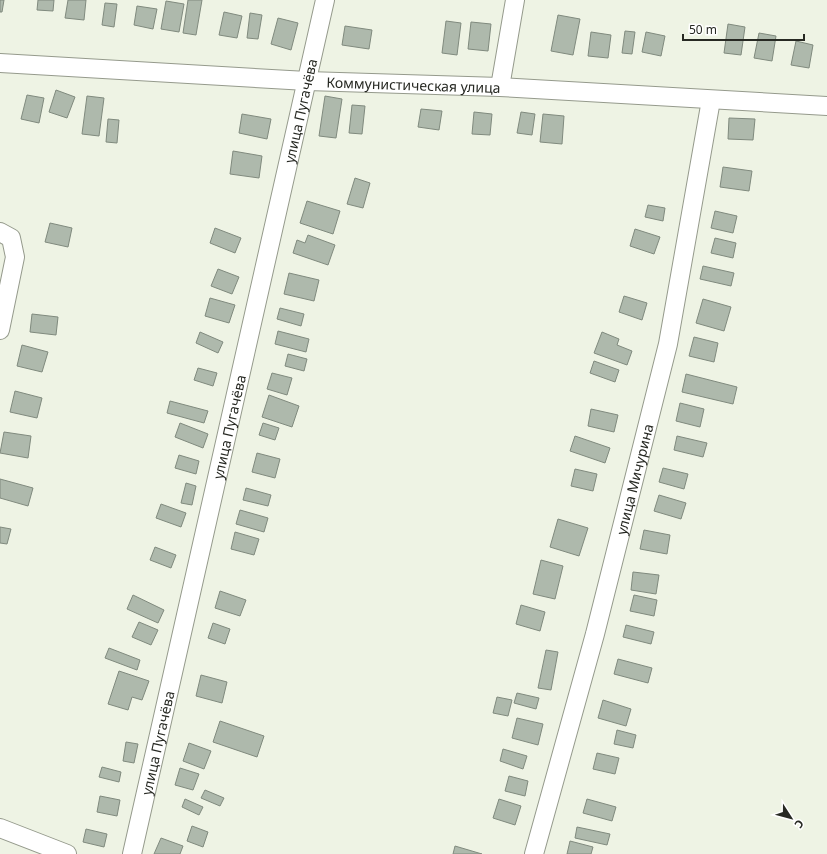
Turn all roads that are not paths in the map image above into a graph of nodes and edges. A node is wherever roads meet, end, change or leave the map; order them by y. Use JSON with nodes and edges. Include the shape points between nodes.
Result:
{"nodes":[{"id":1,"x":325,"y":0,"type":"edge"},
{"id":2,"x":515,"y":0,"type":"edge"},
{"id":3,"x":0,"y":63,"type":"edge"},
{"id":4,"x":307,"y":82,"type":"junction"},
{"id":5,"x":500,"y":87,"type":"junction"},
{"id":6,"x":711,"y":100,"type":"junction"},
{"id":7,"x":827,"y":106,"type":"edge"},
{"id":8,"x":0,"y":232,"type":"edge"},
{"id":9,"x":0,"y":330,"type":"edge"},
{"id":10,"x":0,"y":828,"type":"edge"},
{"id":11,"x":67,"y":854,"type":"edge"},
{"id":12,"x":132,"y":854,"type":"edge"},
{"id":13,"x":534,"y":854,"type":"edge"}],
"edges":[{"from":1,"to":4,"type":"street","name":"улица Пугачёва"},
{"from":2,"to":5,"type":"street"},
{"from":3,"to":4,"type":"street","name":"Коммунистическая улица"},
{"from":4,"to":5,"type":"street","name":"Коммунистическая улица"},
{"from":4,"to":12,"type":"street","name":"улица Пугачёва"},
{"from":5,"to":6,"type":"street","name":"Коммунистическая улица"},
{"from":6,"to":7,"type":"street","name":"Коммунистическая улица"},
{"from":6,"to":13,"type":"street","name":"улица Мичурина","via":[[668,344],[595,634]]},
{"from":8,"to":9,"type":"street","via":[[11,238],[15,257]]},
{"from":10,"to":11,"type":"street"}]}
